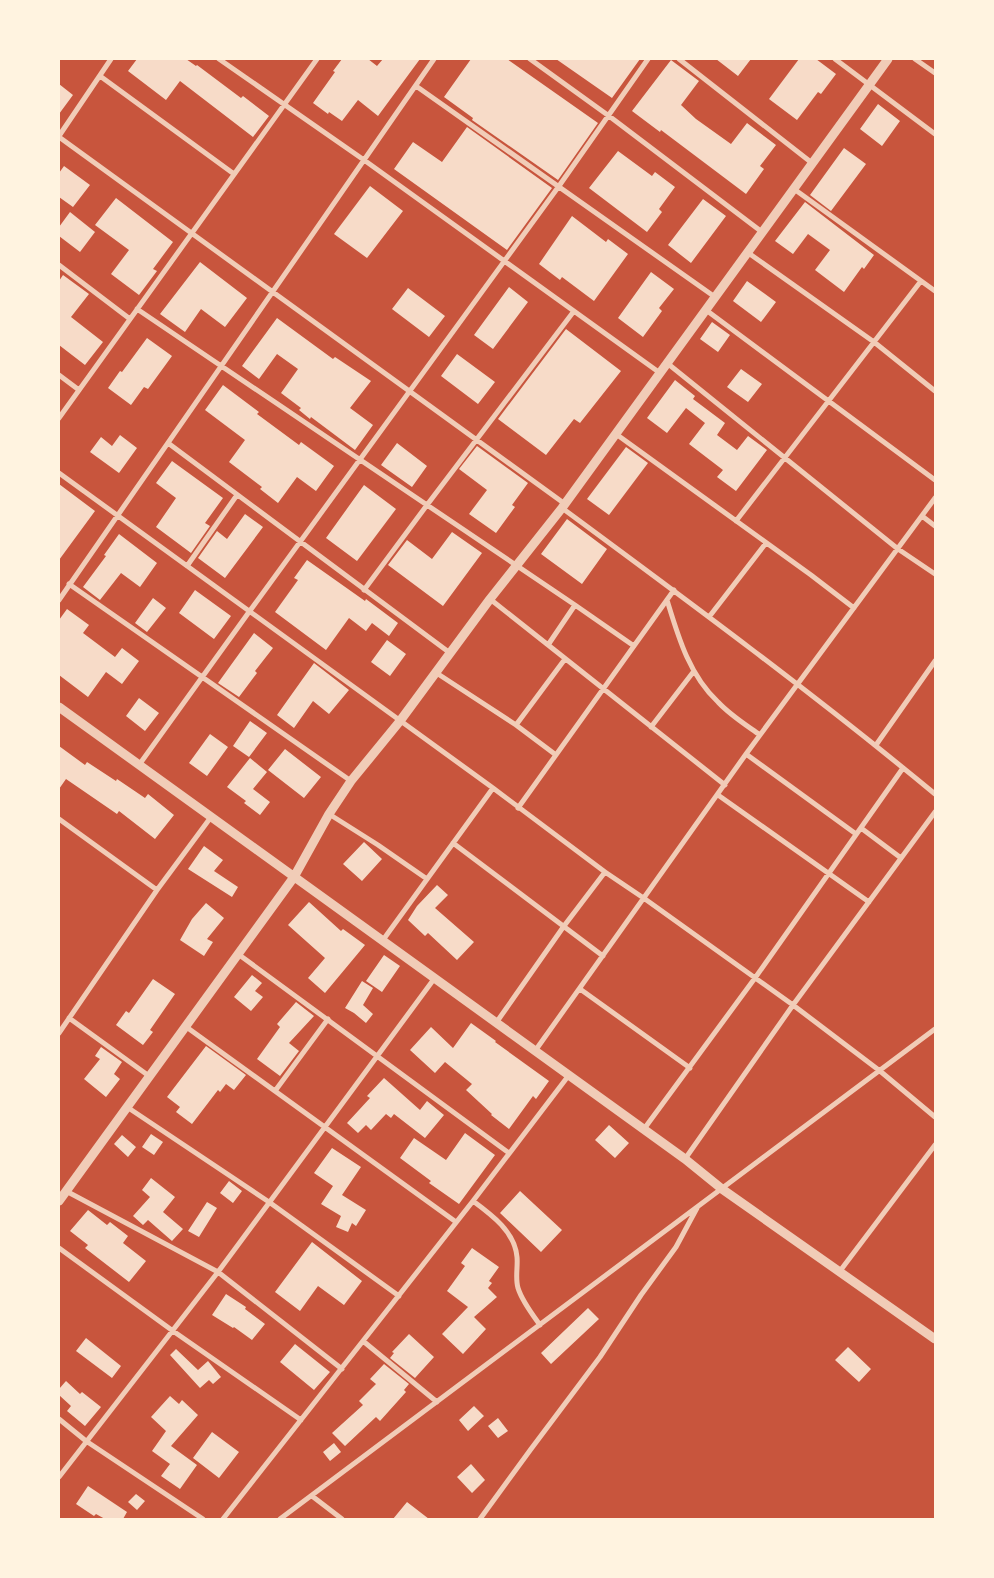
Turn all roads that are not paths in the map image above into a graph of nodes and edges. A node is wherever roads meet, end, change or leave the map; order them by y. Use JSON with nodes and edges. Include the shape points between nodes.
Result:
{"nodes":[{"id":1,"x":111,"y":59,"type":"edge"},
{"id":2,"x":218,"y":59,"type":"edge"},
{"id":3,"x":317,"y":59,"type":"edge"},
{"id":4,"x":434,"y":59,"type":"edge"},
{"id":5,"x":530,"y":59,"type":"edge"},
{"id":6,"x":648,"y":59,"type":"edge"},
{"id":7,"x":679,"y":59,"type":"edge"},
{"id":8,"x":835,"y":59,"type":"edge"},
{"id":9,"x":888,"y":59,"type":"edge"},
{"id":10,"x":915,"y":59,"type":"edge"},
{"id":11,"x":935,"y":74,"type":"edge"},
{"id":12,"x":100,"y":76,"type":"junction"},
{"id":13,"x":869,"y":84,"type":"junction"},
{"id":14,"x":416,"y":86,"type":"junction"},
{"id":15,"x":284,"y":104,"type":"junction"},
{"id":16,"x":609,"y":116,"type":"junction"},
{"id":17,"x":935,"y":134,"type":"edge"},
{"id":18,"x":59,"y":136,"type":"edge"},
{"id":19,"x":364,"y":160,"type":"junction"},
{"id":20,"x":812,"y":163,"type":"junction"},
{"id":21,"x":234,"y":174,"type":"junction"},
{"id":22,"x":559,"y":186,"type":"junction"},
{"id":23,"x":794,"y":189,"type":"junction"},
{"id":24,"x":762,"y":232,"type":"junction"},
{"id":25,"x":192,"y":234,"type":"junction"},
{"id":26,"x":747,"y":252,"type":"junction"},
{"id":27,"x":504,"y":260,"type":"junction"},
{"id":28,"x":59,"y":265,"type":"edge"},
{"id":29,"x":921,"y":281,"type":"junction"},
{"id":30,"x":935,"y":291,"type":"edge"},
{"id":31,"x":272,"y":292,"type":"junction"},
{"id":32,"x":715,"y":297,"type":"junction"},
{"id":33,"x":137,"y":309,"type":"junction"},
{"id":34,"x":706,"y":310,"type":"junction"},
{"id":35,"x":574,"y":311,"type":"junction"},
{"id":36,"x":130,"y":319,"type":"junction"},
{"id":37,"x":874,"y":342,"type":"junction"},
{"id":38,"x":667,"y":363,"type":"junction"},
{"id":39,"x":221,"y":366,"type":"junction"},
{"id":40,"x":660,"y":373,"type":"junction"},
{"id":41,"x":59,"y":375,"type":"edge"},
{"id":42,"x":79,"y":390,"type":"junction"},
{"id":43,"x":935,"y":391,"type":"edge"},
{"id":44,"x":410,"y":392,"type":"junction"},
{"id":45,"x":829,"y":401,"type":"junction"},
{"id":46,"x":59,"y":418,"type":"edge"},
{"id":47,"x":616,"y":434,"type":"junction"},
{"id":48,"x":477,"y":440,"type":"junction"},
{"id":49,"x":168,"y":443,"type":"junction"},
{"id":50,"x":784,"y":458,"type":"junction"},
{"id":51,"x":360,"y":460,"type":"junction"},
{"id":52,"x":59,"y":474,"type":"edge"},
{"id":53,"x":935,"y":480,"type":"edge"},
{"id":54,"x":237,"y":495,"type":"junction"},
{"id":55,"x":935,"y":498,"type":"edge"},
{"id":56,"x":427,"y":505,"type":"junction"},
{"id":57,"x":563,"y":506,"type":"junction"},
{"id":58,"x":118,"y":515,"type":"junction"},
{"id":59,"x":922,"y":516,"type":"junction"},
{"id":60,"x":736,"y":521,"type":"junction"},
{"id":61,"x":935,"y":526,"type":"edge"},
{"id":62,"x":300,"y":542,"type":"junction"},
{"id":63,"x":766,"y":543,"type":"junction"},
{"id":64,"x":898,"y":549,"type":"junction"},
{"id":65,"x":187,"y":566,"type":"junction"},
{"id":66,"x":517,"y":566,"type":"junction"},
{"id":67,"x":935,"y":574,"type":"edge"},
{"id":68,"x":69,"y":584,"type":"junction"},
{"id":69,"x":364,"y":590,"type":"junction"},
{"id":70,"x":674,"y":590,"type":"junction"},
{"id":71,"x":490,"y":599,"type":"junction"},
{"id":72,"x":59,"y":600,"type":"edge"},
{"id":73,"x":667,"y":600,"type":"junction"},
{"id":74,"x":576,"y":605,"type":"junction"},
{"id":75,"x":854,"y":608,"type":"junction"},
{"id":76,"x":249,"y":612,"type":"junction"},
{"id":77,"x":709,"y":617,"type":"junction"},
{"id":78,"x":548,"y":645,"type":"junction"},
{"id":79,"x":634,"y":646,"type":"junction"},
{"id":80,"x":450,"y":653,"type":"junction"},
{"id":81,"x":565,"y":659,"type":"junction"},
{"id":82,"x":935,"y":661,"type":"edge"},
{"id":83,"x":694,"y":671,"type":"junction"},
{"id":84,"x":435,"y":672,"type":"junction"},
{"id":85,"x":202,"y":677,"type":"junction"},
{"id":86,"x":798,"y":684,"type":"junction"},
{"id":87,"x":603,"y":689,"type":"junction"},
{"id":88,"x":59,"y":707,"type":"edge"},
{"id":89,"x":400,"y":721,"type":"junction"},
{"id":90,"x":516,"y":726,"type":"junction"},
{"id":91,"x":651,"y":727,"type":"junction"},
{"id":92,"x":760,"y":735,"type":"junction"},
{"id":93,"x":876,"y":745,"type":"junction"},
{"id":94,"x":746,"y":754,"type":"junction"},
{"id":95,"x":556,"y":755,"type":"junction"},
{"id":96,"x":139,"y":766,"type":"junction"},
{"id":97,"x":903,"y":768,"type":"junction"},
{"id":98,"x":352,"y":781,"type":"junction"},
{"id":99,"x":725,"y":785,"type":"junction"},
{"id":100,"x":493,"y":788,"type":"junction"},
{"id":101,"x":935,"y":794,"type":"edge"},
{"id":102,"x":718,"y":795,"type":"junction"},
{"id":103,"x":518,"y":808,"type":"junction"},
{"id":104,"x":935,"y":812,"type":"edge"},
{"id":105,"x":329,"y":814,"type":"junction"},
{"id":106,"x":211,"y":817,"type":"junction"},
{"id":107,"x":59,"y":819,"type":"edge"},
{"id":108,"x":860,"y":828,"type":"junction"},
{"id":109,"x":856,"y":834,"type":"junction"},
{"id":110,"x":453,"y":843,"type":"junction"},
{"id":111,"x":901,"y":858,"type":"junction"},
{"id":112,"x":605,"y":872,"type":"junction"},
{"id":113,"x":828,"y":874,"type":"junction"},
{"id":114,"x":294,"y":877,"type":"junction"},
{"id":115,"x":427,"y":879,"type":"junction"},
{"id":116,"x":157,"y":890,"type":"junction"},
{"id":117,"x":645,"y":899,"type":"junction"},
{"id":118,"x":869,"y":902,"type":"junction"},
{"id":119,"x":564,"y":926,"type":"junction"},
{"id":120,"x":383,"y":940,"type":"junction"},
{"id":121,"x":238,"y":954,"type":"junction"},
{"id":122,"x":603,"y":956,"type":"junction"},
{"id":123,"x":756,"y":978,"type":"junction"},
{"id":124,"x":434,"y":980,"type":"junction"},
{"id":125,"x":580,"y":989,"type":"junction"},
{"id":126,"x":793,"y":1004,"type":"junction"},
{"id":127,"x":69,"y":1018,"type":"junction"},
{"id":128,"x":328,"y":1020,"type":"junction"},
{"id":129,"x":496,"y":1023,"type":"junction"},
{"id":130,"x":185,"y":1026,"type":"junction"},
{"id":131,"x":935,"y":1029,"type":"edge"},
{"id":132,"x":59,"y":1033,"type":"edge"},
{"id":133,"x":535,"y":1051,"type":"junction"},
{"id":134,"x":378,"y":1056,"type":"junction"},
{"id":135,"x":690,"y":1068,"type":"junction"},
{"id":136,"x":880,"y":1071,"type":"junction"},
{"id":137,"x":569,"y":1075,"type":"junction"},
{"id":138,"x":149,"y":1076,"type":"junction"},
{"id":139,"x":275,"y":1091,"type":"junction"},
{"id":140,"x":127,"y":1107,"type":"junction"},
{"id":141,"x":935,"y":1117,"type":"edge"},
{"id":142,"x":324,"y":1127,"type":"junction"},
{"id":143,"x":644,"y":1130,"type":"junction"},
{"id":144,"x":935,"y":1145,"type":"edge"},
{"id":145,"x":510,"y":1153,"type":"junction"},
{"id":146,"x":685,"y":1159,"type":"junction"},
{"id":147,"x":722,"y":1188,"type":"junction"},
{"id":148,"x":66,"y":1191,"type":"junction"},
{"id":149,"x":59,"y":1201,"type":"edge"},
{"id":150,"x":473,"y":1201,"type":"junction"},
{"id":151,"x":269,"y":1202,"type":"junction"},
{"id":152,"x":697,"y":1207,"type":"junction"},
{"id":153,"x":456,"y":1222,"type":"junction"},
{"id":154,"x":59,"y":1248,"type":"edge"},
{"id":155,"x":840,"y":1271,"type":"junction"},
{"id":156,"x":218,"y":1272,"type":"junction"},
{"id":157,"x":399,"y":1296,"type":"junction"},
{"id":158,"x":540,"y":1325,"type":"junction"},
{"id":159,"x":172,"y":1331,"type":"junction"},
{"id":160,"x":935,"y":1340,"type":"edge"},
{"id":161,"x":363,"y":1341,"type":"junction"},
{"id":162,"x":342,"y":1369,"type":"junction"},
{"id":163,"x":437,"y":1402,"type":"junction"},
{"id":164,"x":59,"y":1419,"type":"edge"},
{"id":165,"x":301,"y":1420,"type":"junction"},
{"id":166,"x":86,"y":1441,"type":"junction"},
{"id":167,"x":59,"y":1477,"type":"edge"},
{"id":168,"x":312,"y":1496,"type":"junction"},
{"id":169,"x":203,"y":1519,"type":"edge"},
{"id":170,"x":223,"y":1519,"type":"edge"},
{"id":171,"x":280,"y":1519,"type":"edge"},
{"id":172,"x":342,"y":1519,"type":"edge"},
{"id":173,"x":480,"y":1519,"type":"edge"}],
"edges":[{"from":1,"to":12,"type":"street"},
{"from":2,"to":15,"type":"street"},
{"from":3,"to":15,"type":"street"},
{"from":4,"to":14,"type":"street"},
{"from":5,"to":16,"type":"street"},
{"from":6,"to":16,"type":"street"},
{"from":7,"to":20,"type":"street"},
{"from":8,"to":13,"type":"street"},
{"from":9,"to":13,"type":"street"},
{"from":10,"to":11,"type":"street"},
{"from":12,"to":18,"type":"street"},
{"from":12,"to":21,"type":"street"},
{"from":13,"to":17,"type":"street"},
{"from":13,"to":20,"type":"street"},
{"from":14,"to":19,"type":"street"},
{"from":14,"to":22,"type":"street"},
{"from":15,"to":19,"type":"street"},
{"from":15,"to":21,"type":"street"},
{"from":16,"to":22,"type":"street"},
{"from":16,"to":24,"type":"street"},
{"from":18,"to":25,"type":"street"},
{"from":19,"to":27,"type":"street"},
{"from":19,"to":31,"type":"street"},
{"from":20,"to":23,"type":"street"},
{"from":21,"to":25,"type":"street"},
{"from":22,"to":27,"type":"street"},
{"from":22,"to":32,"type":"street"},
{"from":23,"to":24,"type":"street"},
{"from":23,"to":29,"type":"street"},
{"from":24,"to":26,"type":"street"},
{"from":25,"to":31,"type":"street"},
{"from":25,"to":33,"type":"street"},
{"from":26,"to":32,"type":"street"},
{"from":26,"to":37,"type":"street"},
{"from":27,"to":35,"type":"street"},
{"from":27,"to":44,"type":"street"},
{"from":28,"to":36,"type":"street"},
{"from":29,"to":30,"type":"street"},
{"from":29,"to":37,"type":"street"},
{"from":31,"to":39,"type":"street"},
{"from":31,"to":44,"type":"street"},
{"from":32,"to":34,"type":"street"},
{"from":33,"to":36,"type":"street"},
{"from":33,"to":39,"type":"street"},
{"from":34,"to":38,"type":"street"},
{"from":34,"to":45,"type":"street"},
{"from":35,"to":40,"type":"street"},
{"from":35,"to":48,"type":"street"},
{"from":36,"to":42,"type":"street"},
{"from":37,"to":43,"type":"street"},
{"from":37,"to":45,"type":"street"},
{"from":38,"to":40,"type":"street"},
{"from":38,"to":50,"type":"street"},
{"from":39,"to":49,"type":"street"},
{"from":39,"to":51,"type":"street"},
{"from":40,"to":47,"type":"street"},
{"from":41,"to":42,"type":"street"},
{"from":42,"to":46,"type":"street"},
{"from":44,"to":48,"type":"street"},
{"from":44,"to":51,"type":"street"},
{"from":45,"to":50,"type":"street"},
{"from":45,"to":53,"type":"street"},
{"from":47,"to":57,"type":"street"},
{"from":47,"to":60,"type":"street"},
{"from":48,"to":56,"type":"street"},
{"from":48,"to":57,"type":"street"},
{"from":49,"to":54,"type":"street"},
{"from":49,"to":58,"type":"street"},
{"from":50,"to":60,"type":"street"},
{"from":50,"to":64,"type":"street"},
{"from":51,"to":56,"type":"street"},
{"from":51,"to":62,"type":"street"},
{"from":52,"to":58,"type":"street"},
{"from":54,"to":62,"type":"street"},
{"from":54,"to":65,"type":"street"},
{"from":55,"to":59,"type":"street"},
{"from":56,"to":66,"type":"street"},
{"from":56,"to":69,"type":"street"},
{"from":57,"to":66,"type":"street"},
{"from":57,"to":70,"type":"street"},
{"from":58,"to":65,"type":"street"},
{"from":58,"to":68,"type":"street"},
{"from":59,"to":61,"type":"street"},
{"from":59,"to":64,"type":"street"},
{"from":60,"to":63,"type":"street"},
{"from":62,"to":69,"type":"street"},
{"from":62,"to":76,"type":"street"},
{"from":63,"to":75,"type":"street"},
{"from":63,"to":77,"type":"street"},
{"from":64,"to":67,"type":"street"},
{"from":64,"to":75,"type":"street"},
{"from":65,"to":76,"type":"street"},
{"from":66,"to":71,"type":"street"},
{"from":66,"to":74,"type":"street"},
{"from":68,"to":72,"type":"street"},
{"from":68,"to":85,"type":"street"},
{"from":69,"to":80,"type":"street"},
{"from":70,"to":73,"type":"street"},
{"from":70,"to":77,"type":"street"},
{"from":71,"to":78,"type":"street"},
{"from":71,"to":80,"type":"street"},
{"from":73,"to":79,"type":"street"},
{"from":73,"to":83,"type":"street"},
{"from":74,"to":78,"type":"street"},
{"from":74,"to":79,"type":"street"},
{"from":75,"to":86,"type":"street"},
{"from":76,"to":85,"type":"street"},
{"from":76,"to":89,"type":"street"},
{"from":77,"to":86,"type":"street"},
{"from":78,"to":81,"type":"street"},
{"from":79,"to":87,"type":"street"},
{"from":80,"to":84,"type":"street"},
{"from":81,"to":87,"type":"street"},
{"from":81,"to":90,"type":"street"},
{"from":82,"to":93,"type":"street"},
{"from":83,"to":91,"type":"street"},
{"from":83,"to":92,"type":"street","via":[[718,702]]},
{"from":84,"to":89,"type":"street"},
{"from":84,"to":90,"type":"street"},
{"from":85,"to":96,"type":"street"},
{"from":85,"to":98,"type":"street"},
{"from":86,"to":92,"type":"street"},
{"from":86,"to":93,"type":"street"},
{"from":87,"to":91,"type":"street"},
{"from":87,"to":95,"type":"street"},
{"from":88,"to":96,"type":"street"},
{"from":89,"to":98,"type":"street"},
{"from":89,"to":100,"type":"street"},
{"from":90,"to":95,"type":"street"},
{"from":91,"to":99,"type":"street"},
{"from":92,"to":94,"type":"street"},
{"from":93,"to":97,"type":"street"},
{"from":94,"to":99,"type":"street"},
{"from":94,"to":109,"type":"street"},
{"from":95,"to":103,"type":"street"},
{"from":96,"to":106,"type":"street"},
{"from":97,"to":101,"type":"street"},
{"from":97,"to":108,"type":"street"},
{"from":98,"to":105,"type":"street"},
{"from":99,"to":102,"type":"street"},
{"from":100,"to":103,"type":"street"},
{"from":100,"to":110,"type":"street"},
{"from":102,"to":113,"type":"street"},
{"from":102,"to":117,"type":"street"},
{"from":103,"to":112,"type":"street"},
{"from":104,"to":111,"type":"street"},
{"from":105,"to":114,"type":"street"},
{"from":105,"to":115,"type":"street"},
{"from":106,"to":114,"type":"street"},
{"from":106,"to":116,"type":"street"},
{"from":107,"to":116,"type":"street"},
{"from":108,"to":109,"type":"street"},
{"from":108,"to":111,"type":"street"},
{"from":109,"to":113,"type":"street"},
{"from":110,"to":115,"type":"street"},
{"from":110,"to":119,"type":"street"},
{"from":111,"to":118,"type":"street"},
{"from":112,"to":117,"type":"street"},
{"from":112,"to":119,"type":"street"},
{"from":113,"to":118,"type":"street"},
{"from":113,"to":123,"type":"street"},
{"from":114,"to":120,"type":"street"},
{"from":114,"to":121,"type":"street"},
{"from":115,"to":120,"type":"street"},
{"from":116,"to":127,"type":"street"},
{"from":117,"to":122,"type":"street"},
{"from":117,"to":123,"type":"street"},
{"from":118,"to":126,"type":"street"},
{"from":119,"to":122,"type":"street"},
{"from":119,"to":129,"type":"street"},
{"from":120,"to":124,"type":"street"},
{"from":121,"to":128,"type":"street"},
{"from":121,"to":130,"type":"street"},
{"from":122,"to":125,"type":"street"},
{"from":123,"to":126,"type":"street"},
{"from":123,"to":135,"type":"street"},
{"from":124,"to":129,"type":"street"},
{"from":124,"to":134,"type":"street"},
{"from":125,"to":133,"type":"street"},
{"from":125,"to":135,"type":"street"},
{"from":126,"to":136,"type":"street"},
{"from":126,"to":146,"type":"street"},
{"from":127,"to":132,"type":"street"},
{"from":127,"to":138,"type":"street"},
{"from":128,"to":134,"type":"street"},
{"from":128,"to":139,"type":"street"},
{"from":129,"to":133,"type":"street"},
{"from":130,"to":138,"type":"street"},
{"from":130,"to":139,"type":"street"},
{"from":131,"to":136,"type":"street"},
{"from":133,"to":137,"type":"street"},
{"from":134,"to":142,"type":"street"},
{"from":134,"to":145,"type":"street"},
{"from":135,"to":143,"type":"street"},
{"from":136,"to":141,"type":"street"},
{"from":136,"to":147,"type":"street"},
{"from":137,"to":143,"type":"street"},
{"from":137,"to":145,"type":"street"},
{"from":138,"to":140,"type":"street"},
{"from":139,"to":142,"type":"street"},
{"from":140,"to":148,"type":"street"},
{"from":140,"to":151,"type":"street"},
{"from":142,"to":151,"type":"street"},
{"from":142,"to":153,"type":"street"},
{"from":143,"to":146,"type":"street"},
{"from":144,"to":155,"type":"street"},
{"from":145,"to":150,"type":"street"},
{"from":146,"to":147,"type":"street"},
{"from":147,"to":152,"type":"street"},
{"from":147,"to":155,"type":"street"},
{"from":148,"to":149,"type":"street"},
{"from":148,"to":156,"type":"street"},
{"from":150,"to":153,"type":"street"},
{"from":150,"to":158,"type":"street","via":[[509,1235],[517,1258],[518,1288]]},
{"from":151,"to":156,"type":"street"},
{"from":151,"to":157,"type":"street"},
{"from":152,"to":158,"type":"street"},
{"from":152,"to":173,"type":"street","via":[[676,1247],[600,1357]]},
{"from":153,"to":157,"type":"street"},
{"from":154,"to":159,"type":"street"},
{"from":155,"to":160,"type":"street"},
{"from":156,"to":159,"type":"street"},
{"from":156,"to":162,"type":"street"},
{"from":157,"to":161,"type":"street"},
{"from":158,"to":163,"type":"street"},
{"from":159,"to":165,"type":"street"},
{"from":159,"to":166,"type":"street"},
{"from":161,"to":162,"type":"street"},
{"from":161,"to":163,"type":"street"},
{"from":162,"to":165,"type":"street"},
{"from":163,"to":168,"type":"street"},
{"from":164,"to":166,"type":"street"},
{"from":165,"to":170,"type":"street"},
{"from":166,"to":167,"type":"street"},
{"from":166,"to":169,"type":"street"},
{"from":168,"to":171,"type":"street"},
{"from":168,"to":172,"type":"street"}]}
